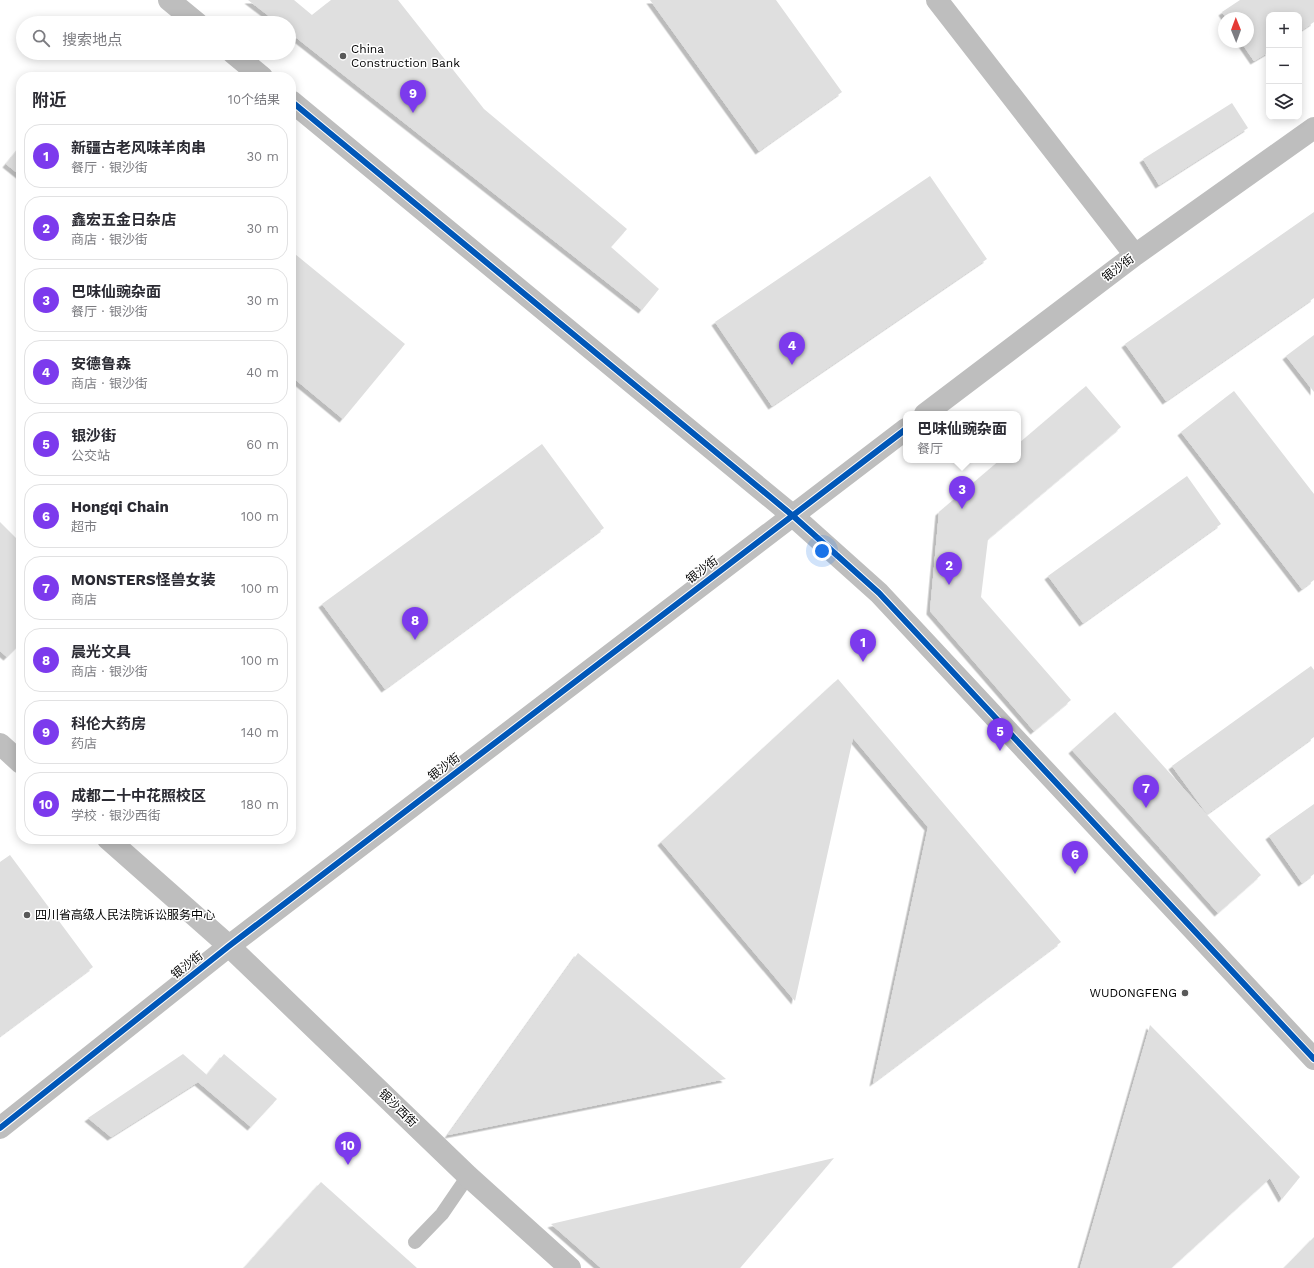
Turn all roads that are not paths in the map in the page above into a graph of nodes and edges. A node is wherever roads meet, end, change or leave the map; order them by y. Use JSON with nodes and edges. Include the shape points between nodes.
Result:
{"nodes":[{"id":1,"x":169,"y":0,"type":"edge"},
{"id":2,"x":937,"y":0,"type":"edge"},
{"id":3,"x":188,"y":16,"type":"edge"},
{"id":4,"x":241,"y":60,"type":"edge"},
{"id":5,"x":256,"y":72,"type":"edge"},
{"id":6,"x":296,"y":105,"type":"edge"},
{"id":7,"x":1314,"y":128,"type":"edge"},
{"id":8,"x":1135,"y":255,"type":"junction"},
{"id":9,"x":929,"y":411,"type":"edge"},
{"id":10,"x":903,"y":431,"type":"edge"},
{"id":11,"x":792,"y":515,"type":"junction"},
{"id":12,"x":0,"y":744,"type":"edge"},
{"id":13,"x":16,"y":758,"type":"edge"},
{"id":14,"x":114,"y":844,"type":"edge"},
{"id":15,"x":229,"y":946,"type":"junction"},
{"id":16,"x":1314,"y":1059,"type":"edge"},
{"id":17,"x":0,"y":1128,"type":"edge"},
{"id":18,"x":468,"y":1176,"type":"junction"},
{"id":19,"x":415,"y":1242,"type":"dead end"},
{"id":20,"x":570,"y":1268,"type":"edge"}],
"edges":[{"from":1,"to":3,"type":"street"},
{"from":2,"to":8,"type":"street"},
{"from":4,"to":5,"type":"street"},
{"from":6,"to":11,"type":"street"},
{"from":7,"to":8,"type":"street","name":"银沙街"},
{"from":8,"to":9,"type":"street","name":"银沙街"},
{"from":10,"to":11,"type":"street","name":"银沙街"},
{"from":11,"to":15,"type":"street","name":"银沙街"},
{"from":11,"to":16,"type":"street","via":[[879,593]]},
{"from":12,"to":13,"type":"street"},
{"from":14,"to":15,"type":"street","name":"银沙西街"},
{"from":15,"to":17,"type":"street","name":"银沙街"},
{"from":15,"to":18,"type":"street","name":"银沙西街"},
{"from":18,"to":19,"type":"lane","via":[[442,1214]]},
{"from":18,"to":20,"type":"street","name":"银沙西街"}]}
